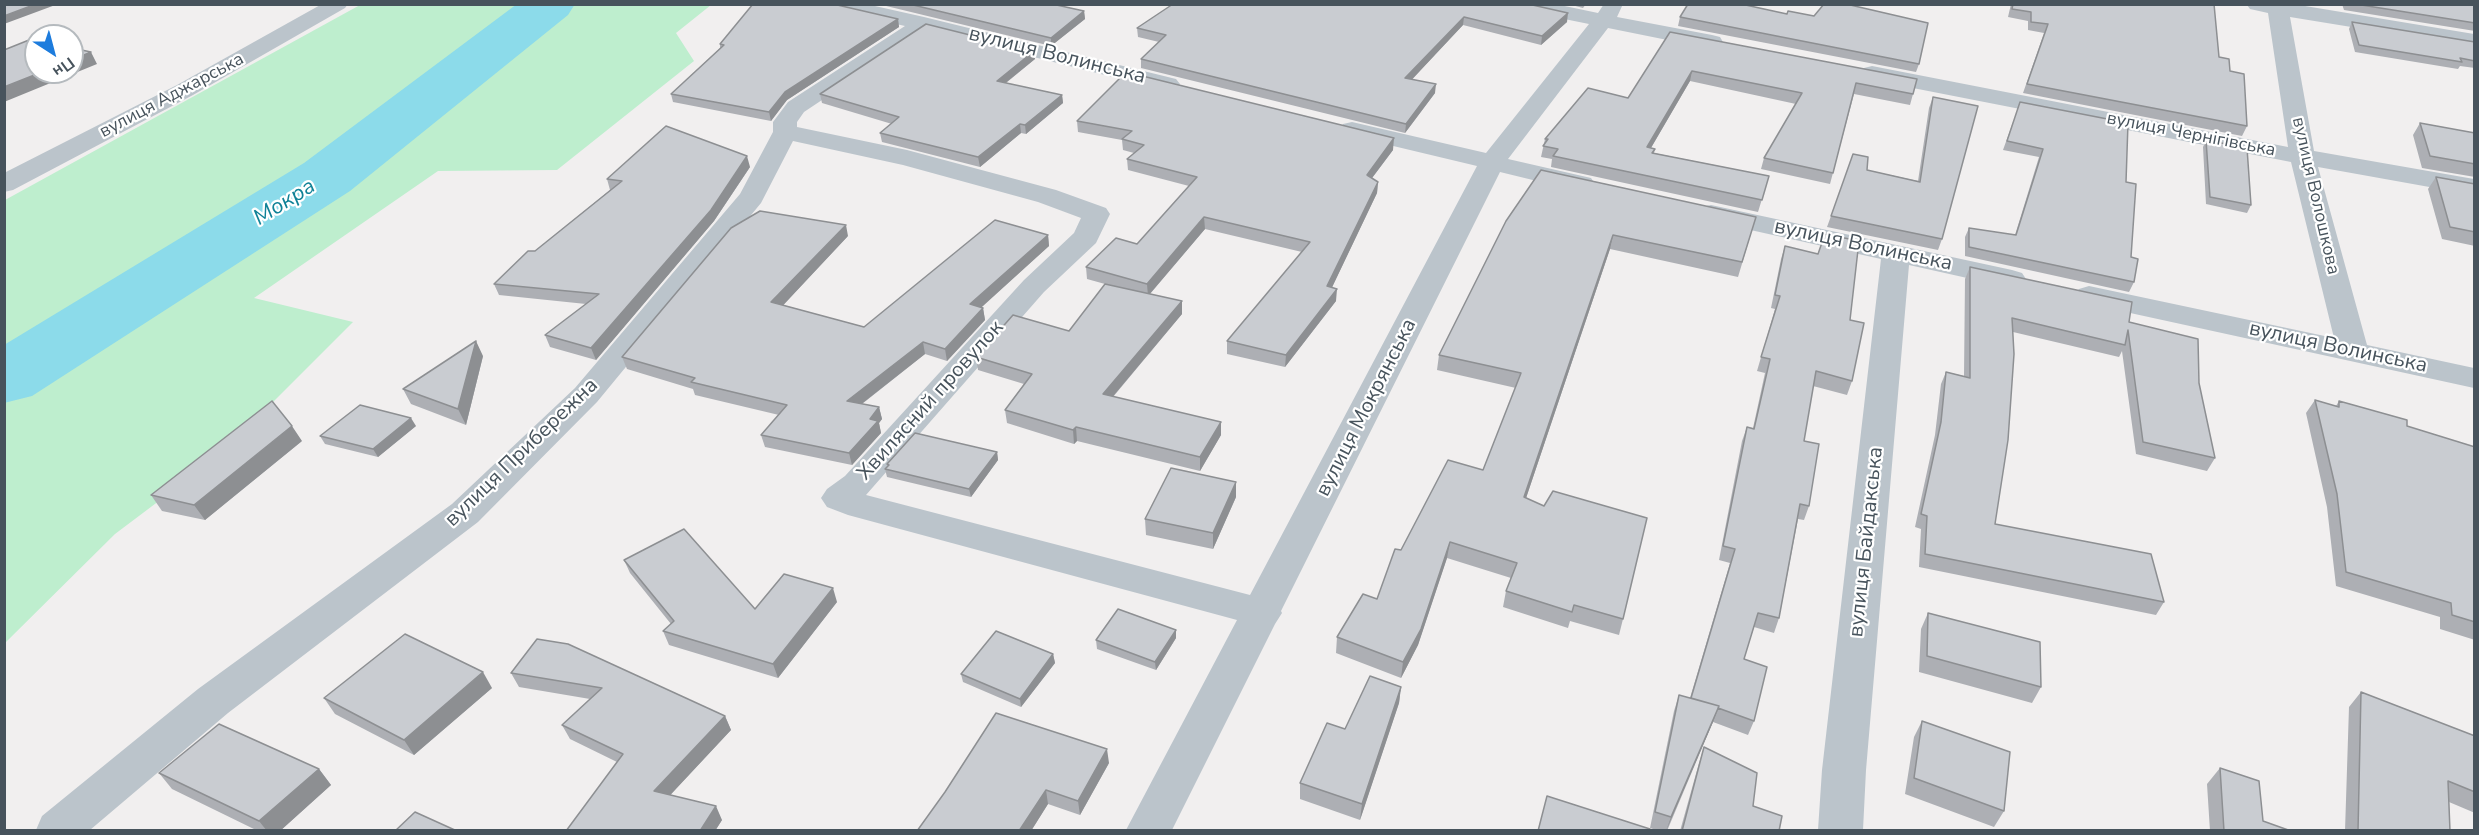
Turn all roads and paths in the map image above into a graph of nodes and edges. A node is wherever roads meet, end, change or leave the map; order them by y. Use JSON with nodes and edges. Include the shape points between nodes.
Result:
{"nodes":[{"id":1,"x":338,"y":4,"type":"edge"},
{"id":2,"x":833,"y":4,"type":"edge"},
{"id":3,"x":1520,"y":4,"type":"edge"},
{"id":4,"x":2270,"y":6,"type":"edge"},
{"id":5,"x":1609,"y":13,"type":"edge"},
{"id":6,"x":924,"y":23,"type":"junction"},
{"id":7,"x":2475,"y":40,"type":"edge"},
{"id":8,"x":1731,"y":46,"type":"edge"},
{"id":9,"x":1848,"y":68,"type":"edge"},
{"id":10,"x":1190,"y":89,"type":"edge"},
{"id":11,"x":1329,"y":124,"type":"edge"},
{"id":12,"x":785,"y":132,"type":"junction"},
{"id":13,"x":2302,"y":157,"type":"junction"},
{"id":14,"x":1491,"y":164,"type":"junction"},
{"id":15,"x":4,"y":184,"type":"edge"},
{"id":16,"x":2475,"y":187,"type":"edge"},
{"id":17,"x":1606,"y":189,"type":"edge"},
{"id":18,"x":1688,"y":207,"type":"edge"},
{"id":19,"x":1896,"y":254,"type":"junction"},
{"id":20,"x":2353,"y":351,"type":"junction"},
{"id":21,"x":2475,"y":378,"type":"edge"},
{"id":22,"x":1263,"y":613,"type":"junction"},
{"id":23,"x":58,"y":831,"type":"edge"},
{"id":24,"x":1149,"y":831,"type":"edge"},
{"id":25,"x":1841,"y":831,"type":"edge"}],
"edges":[{"from":1,"to":15,"type":"street","name":"вулиця Аджарська","via":[[185,90]]},
{"from":2,"to":6,"type":"street","name":"вулиця Волинська"},
{"from":3,"to":5,"type":"street"},
{"from":4,"to":7,"type":"street"},
{"from":4,"to":13,"type":"street","name":"вулиця Волошкова"},
{"from":5,"to":8,"type":"street"},
{"from":5,"to":14,"type":"street","name":"вулиця Мокрянська"},
{"from":6,"to":10,"type":"street","name":"вулиця Волинська"},
{"from":6,"to":12,"type":"street","name":"вулиця Прибережна","via":[[796,107],[785,122]]},
{"from":9,"to":13,"type":"street","name":"вулиця Чернігівська"},
{"from":11,"to":14,"type":"street"},
{"from":12,"to":22,"type":"street","name":"Хвилясний провулок","via":[[917,161],[1047,196],[1096,214],[1086,237],[1034,286],[857,484],[839,498]]},
{"from":12,"to":23,"type":"street","name":"вулиця Прибережна","via":[[752,198],[586,395],[465,513],[213,701]]},
{"from":13,"to":16,"type":"street","name":"вулиця Чернігівська"},
{"from":13,"to":20,"type":"street","name":"вулиця Волошкова"},
{"from":14,"to":17,"type":"street"},
{"from":14,"to":22,"type":"street","name":"вулиця Мокрянська"},
{"from":18,"to":19,"type":"street","name":"вулиця Волинська"},
{"from":19,"to":20,"type":"street","name":"вулиця Волинська"},
{"from":19,"to":25,"type":"street","name":"вулиця Байдакська"},
{"from":20,"to":21,"type":"street","name":"вулиця Волинська"},
{"from":22,"to":24,"type":"street","name":"вулиця Мокрянська"}]}
